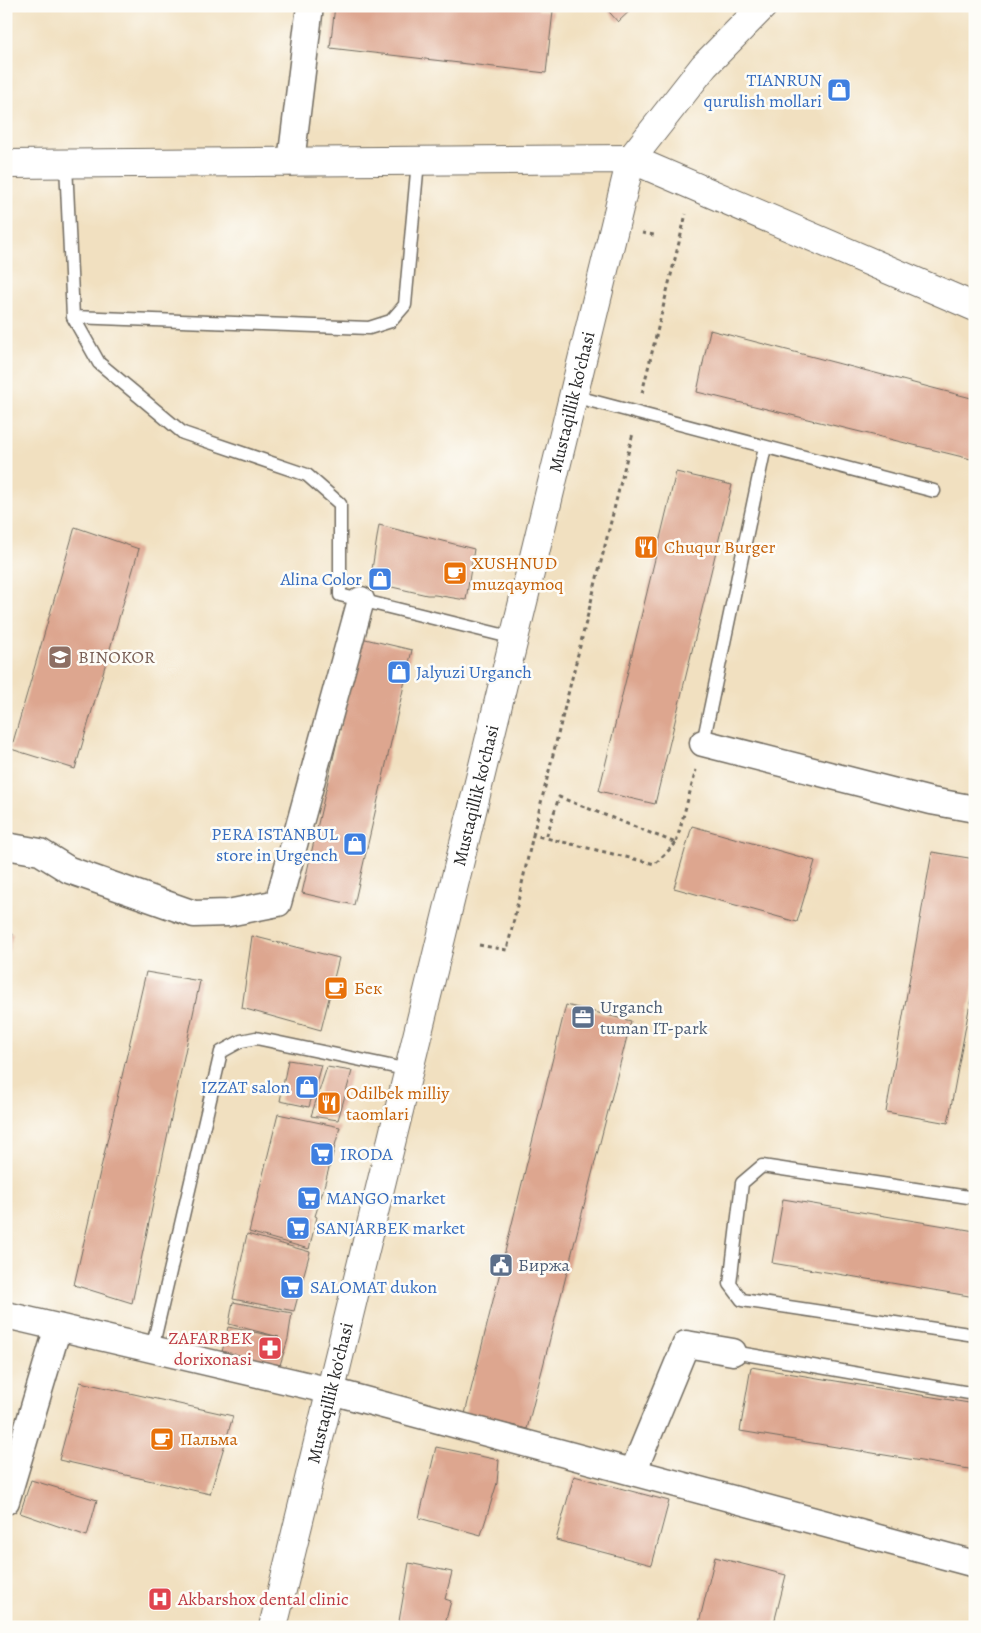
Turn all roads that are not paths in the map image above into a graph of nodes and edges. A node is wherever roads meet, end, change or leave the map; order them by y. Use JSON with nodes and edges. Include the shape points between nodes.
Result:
{"nodes":[{"id":1,"x":310,"y":6,"type":"edge"},
{"id":2,"x":763,"y":6,"type":"edge"},
{"id":3,"x":630,"y":159,"type":"junction"},
{"id":4,"x":418,"y":161,"type":"junction"},
{"id":5,"x":291,"y":162,"type":"junction"},
{"id":6,"x":6,"y":164,"type":"edge"},
{"id":7,"x":66,"y":164,"type":"junction"},
{"id":8,"x":975,"y":307,"type":"edge"},
{"id":9,"x":73,"y":317,"type":"junction"},
{"id":10,"x":573,"y":396,"type":"junction"},
{"id":11,"x":765,"y":447,"type":"junction"},
{"id":12,"x":934,"y":491,"type":"dead end"},
{"id":13,"x":361,"y":600,"type":"junction"},
{"id":14,"x":514,"y":638,"type":"junction"},
{"id":15,"x":703,"y":743,"type":"joint"},
{"id":16,"x":975,"y":809,"type":"edge"},
{"id":17,"x":6,"y":846,"type":"edge"},
{"id":18,"x":409,"y":1070,"type":"junction"},
{"id":19,"x":975,"y":1198,"type":"edge"},
{"id":20,"x":6,"y":1315,"type":"edge"},
{"id":21,"x":58,"y":1327,"type":"junction"},
{"id":22,"x":975,"y":1335,"type":"edge"},
{"id":23,"x":152,"y":1349,"type":"junction"},
{"id":24,"x":733,"y":1352,"type":"joint"},
{"id":25,"x":331,"y":1391,"type":"junction"},
{"id":26,"x":975,"y":1394,"type":"edge"},
{"id":27,"x":632,"y":1472,"type":"junction"},
{"id":28,"x":6,"y":1501,"type":"edge"},
{"id":29,"x":975,"y":1564,"type":"edge"},
{"id":30,"x":273,"y":1627,"type":"edge"}],
"edges":[{"from":1,"to":5,"type":"street"},
{"from":2,"to":3,"type":"main road","name":"Mustaqillik ko'chasi","via":[[704,66]]},
{"from":3,"to":4,"type":"main road"},
{"from":3,"to":8,"type":"main road"},
{"from":3,"to":10,"type":"main road","name":"Mustaqillik ko'chasi"},
{"from":4,"to":5,"type":"main road"},
{"from":4,"to":9,"type":"lane","via":[[405,305],[391,320],[369,328]]},
{"from":5,"to":7,"type":"main road"},
{"from":6,"to":7,"type":"main road"},
{"from":7,"to":9,"type":"lane"},
{"from":9,"to":13,"type":"lane","via":[[100,362],[183,433],[307,475],[340,504],[340,595]]},
{"from":10,"to":11,"type":"lane"},
{"from":10,"to":14,"type":"main road","name":"Mustaqillik ko'chasi"},
{"from":11,"to":12,"type":"lane"},
{"from":11,"to":15,"type":"lane"},
{"from":13,"to":14,"type":"lane"},
{"from":13,"to":17,"type":"street","via":[[278,904],[194,914],[69,870],[40,852]]},
{"from":14,"to":18,"type":"main road","name":"Mustaqillik ko'chasi"},
{"from":15,"to":16,"type":"street"},
{"from":18,"to":23,"type":"lane","via":[[256,1038],[241,1041],[221,1052]]},
{"from":18,"to":25,"type":"main road","name":"Mustaqillik ko'chasi"},
{"from":19,"to":22,"type":"lane","via":[[762,1166],[742,1183],[730,1284],[742,1300]]},
{"from":20,"to":21,"type":"street"},
{"from":21,"to":23,"type":"street"},
{"from":21,"to":28,"type":"street"},
{"from":23,"to":25,"type":"street"},
{"from":24,"to":26,"type":"lane"},
{"from":24,"to":27,"type":"street","via":[[686,1344]]},
{"from":25,"to":27,"type":"street"},
{"from":25,"to":30,"type":"main road","name":"Mustaqillik ko'chasi"},
{"from":27,"to":29,"type":"street"}]}
